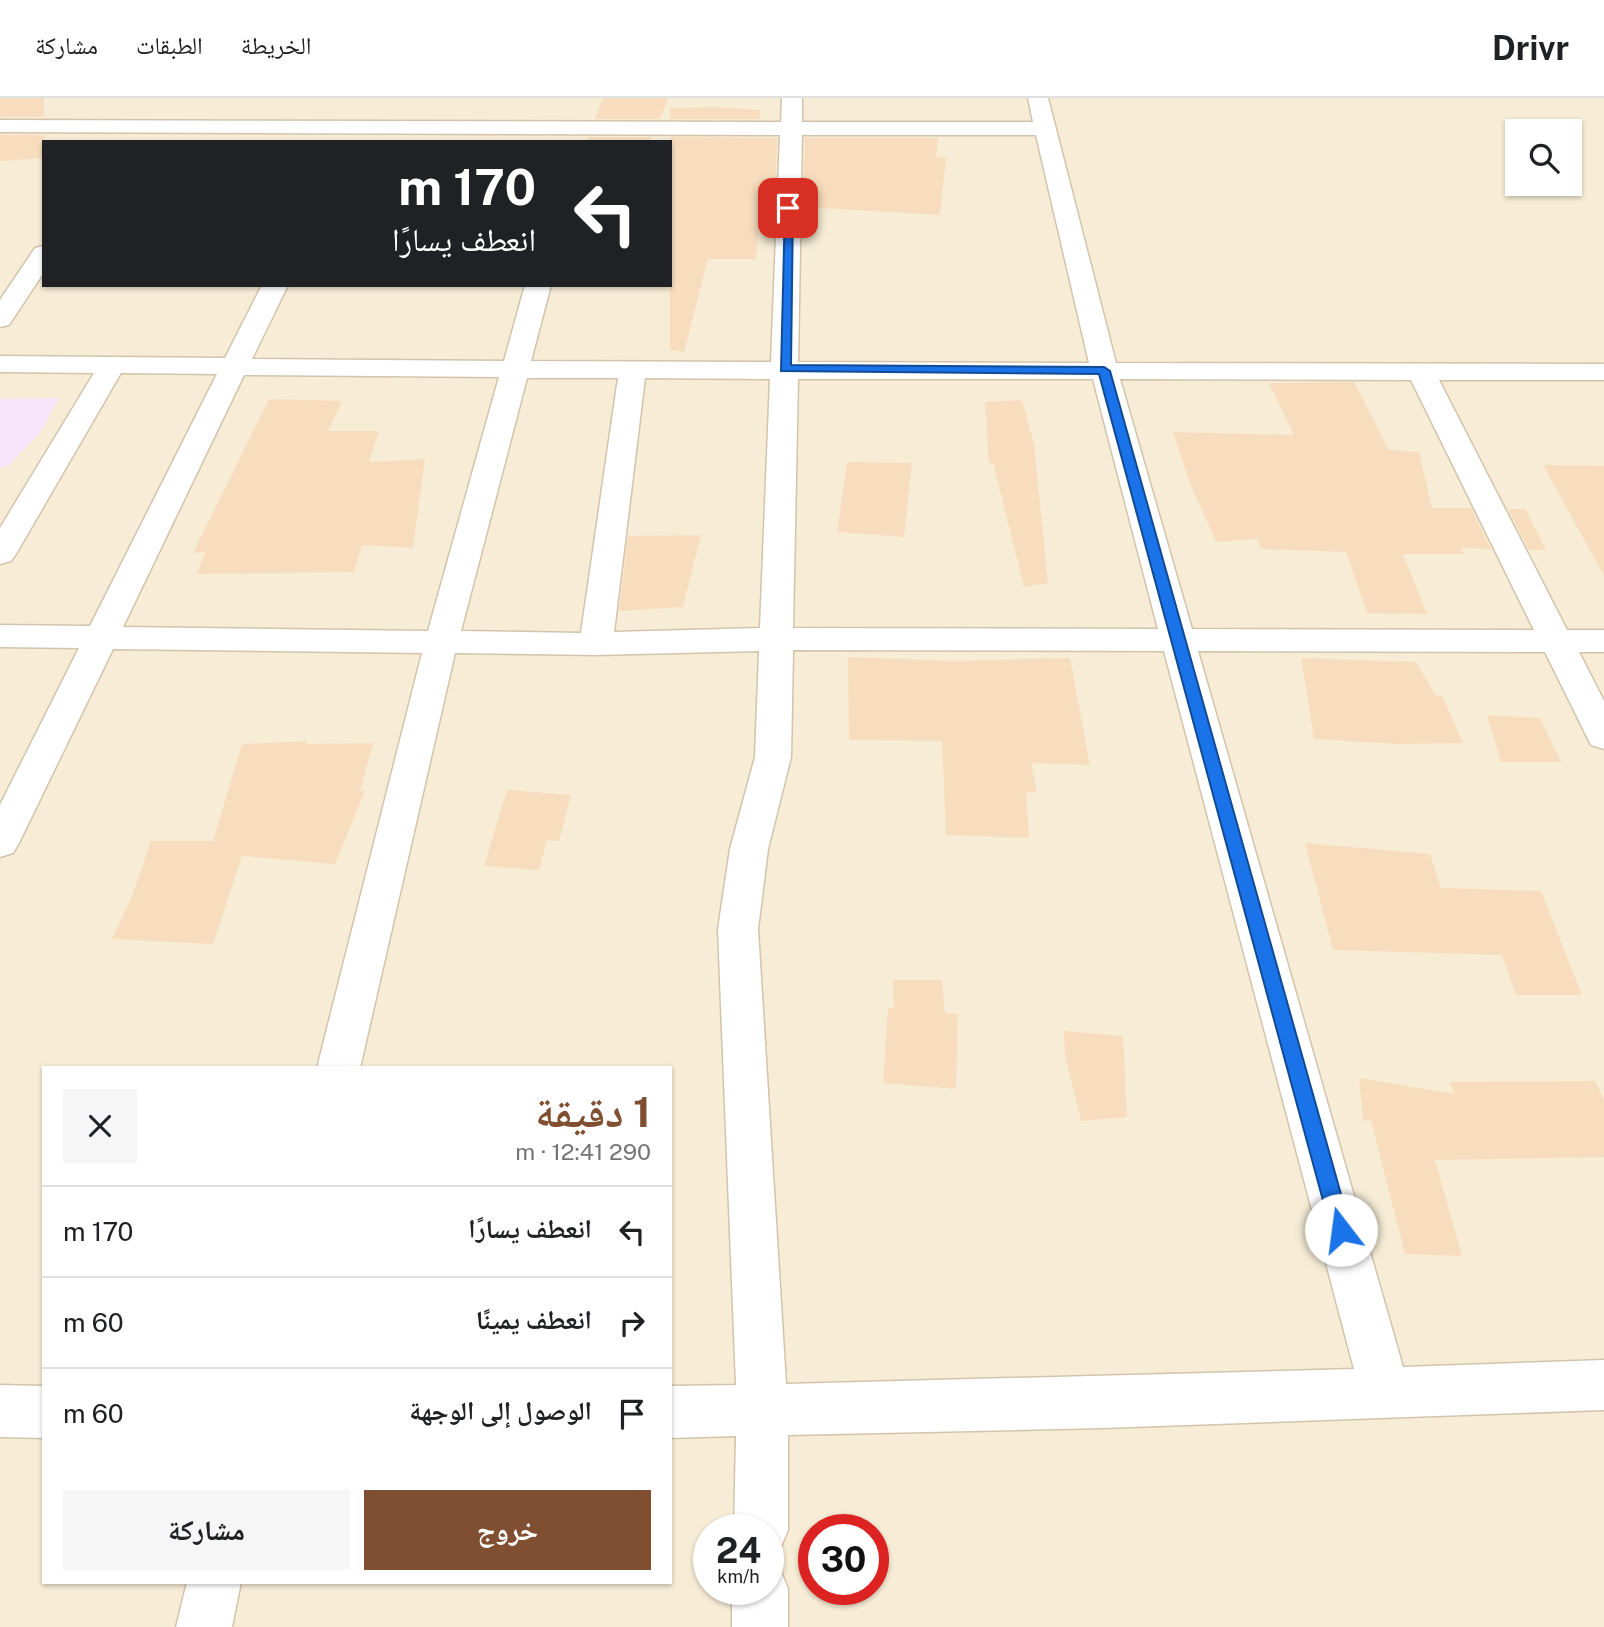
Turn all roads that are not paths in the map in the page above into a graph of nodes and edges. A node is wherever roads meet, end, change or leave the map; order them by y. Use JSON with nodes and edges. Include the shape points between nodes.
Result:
{"nodes":[{"id":1,"x":139,"y":108,"type":"dead end"},
{"id":2,"x":791,"y":113,"type":"edge"},
{"id":3,"x":1042,"y":113,"type":"edge"},
{"id":4,"x":356,"y":124,"type":"edge"},
{"id":5,"x":0,"y":126,"type":"edge"},
{"id":6,"x":578,"y":126,"type":"edge"},
{"id":7,"x":122,"y":135,"type":"edge"},
{"id":8,"x":42,"y":256,"type":"edge"},
{"id":9,"x":274,"y":287,"type":"edge"},
{"id":10,"x":538,"y":287,"type":"edge"},
{"id":11,"x":0,"y":319,"type":"edge"},
{"id":12,"x":0,"y":364,"type":"edge"},
{"id":13,"x":113,"y":364,"type":"junction"},
{"id":14,"x":235,"y":366,"type":"junction"},
{"id":15,"x":785,"y":368,"type":"junction"},
{"id":16,"x":517,"y":369,"type":"junction"},
{"id":17,"x":633,"y":369,"type":"junction"},
{"id":18,"x":1420,"y":370,"type":"junction"},
{"id":19,"x":1104,"y":371,"type":"junction"},
{"id":20,"x":1604,"y":372,"type":"edge"},
{"id":21,"x":0,"y":554,"type":"edge"},
{"id":22,"x":0,"y":636,"type":"edge"},
{"id":23,"x":103,"y":638,"type":"junction"},
{"id":24,"x":778,"y":639,"type":"junction"},
{"id":25,"x":1181,"y":641,"type":"junction"},
{"id":26,"x":1555,"y":641,"type":"junction"},
{"id":27,"x":1604,"y":641,"type":"edge"},
{"id":28,"x":441,"y":643,"type":"junction"},
{"id":29,"x":596,"y":644,"type":"junction"},
{"id":30,"x":1604,"y":736,"type":"edge"},
{"id":31,"x":0,"y":843,"type":"edge"},
{"id":32,"x":338,"y":1066,"type":"edge"},
{"id":33,"x":1604,"y":1385,"type":"edge"},
{"id":34,"x":1385,"y":1391,"type":"junction"},
{"id":35,"x":762,"y":1410,"type":"junction"},
{"id":36,"x":0,"y":1411,"type":"edge"},
{"id":37,"x":42,"y":1412,"type":"edge"},
{"id":38,"x":672,"y":1412,"type":"edge"},
{"id":39,"x":761,"y":1514,"type":"edge"},
{"id":40,"x":214,"y":1584,"type":"edge"},
{"id":41,"x":760,"y":1605,"type":"edge"},
{"id":42,"x":204,"y":1627,"type":"edge"},
{"id":43,"x":760,"y":1627,"type":"edge"}],
"edges":[{"from":1,"to":7,"type":"street"},
{"from":2,"to":3,"type":"street"},
{"from":2,"to":6,"type":"street"},
{"from":2,"to":15,"type":"street"},
{"from":3,"to":19,"type":"street"},
{"from":4,"to":6,"type":"street"},
{"from":4,"to":7,"type":"street"},
{"from":5,"to":7,"type":"street"},
{"from":8,"to":11,"type":"street"},
{"from":9,"to":14,"type":"street"},
{"from":10,"to":16,"type":"street"},
{"from":12,"to":13,"type":"street"},
{"from":13,"to":14,"type":"street"},
{"from":13,"to":21,"type":"street"},
{"from":14,"to":16,"type":"street"},
{"from":14,"to":23,"type":"street"},
{"from":15,"to":17,"type":"street"},
{"from":15,"to":19,"type":"street"},
{"from":15,"to":24,"type":"street"},
{"from":16,"to":17,"type":"street"},
{"from":16,"to":28,"type":"street"},
{"from":17,"to":29,"type":"street"},
{"from":18,"to":19,"type":"street"},
{"from":18,"to":20,"type":"street"},
{"from":18,"to":26,"type":"street"},
{"from":19,"to":25,"type":"street"},
{"from":22,"to":23,"type":"street"},
{"from":23,"to":28,"type":"street"},
{"from":23,"to":31,"type":"street"},
{"from":24,"to":25,"type":"street"},
{"from":24,"to":29,"type":"street"},
{"from":24,"to":35,"type":"street","via":[[774,757],[750,849],[738,929]]},
{"from":25,"to":26,"type":"street"},
{"from":25,"to":34,"type":"street"},
{"from":26,"to":27,"type":"street"},
{"from":26,"to":30,"type":"street"},
{"from":28,"to":29,"type":"street"},
{"from":28,"to":32,"type":"street"},
{"from":33,"to":34,"type":"street"},
{"from":34,"to":35,"type":"street"},
{"from":35,"to":38,"type":"street"},
{"from":35,"to":39,"type":"street"},
{"from":36,"to":37,"type":"street"},
{"from":40,"to":42,"type":"street"},
{"from":41,"to":43,"type":"street"}]}
